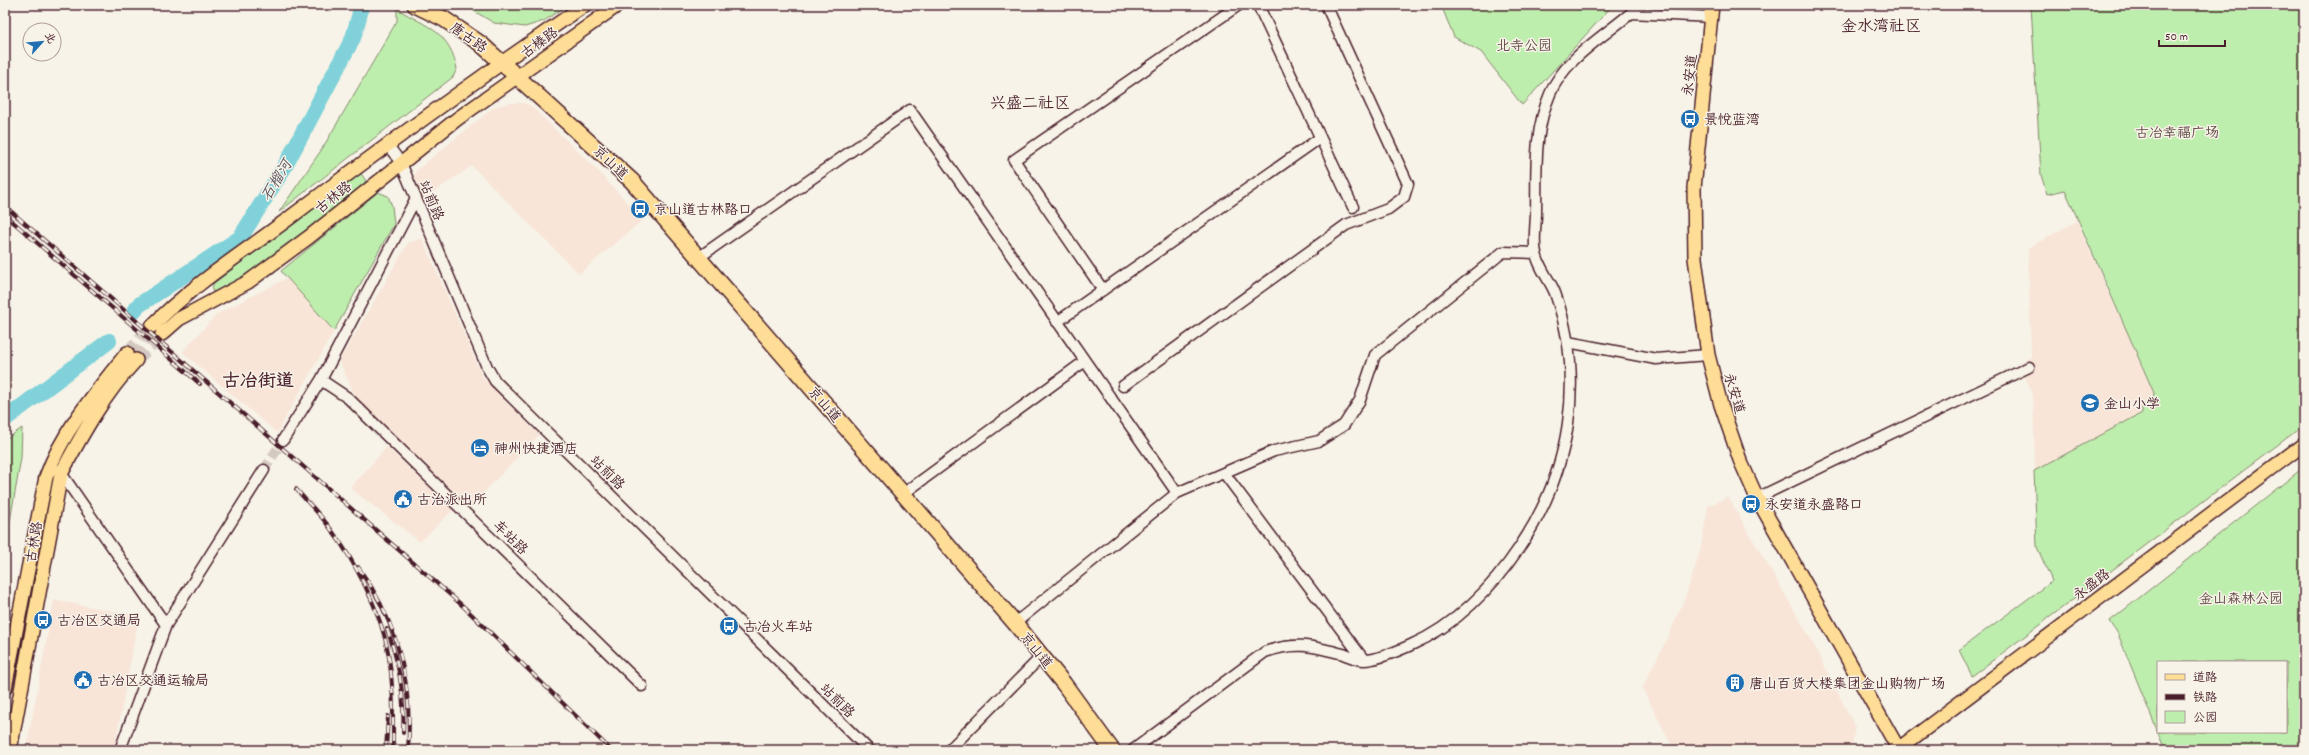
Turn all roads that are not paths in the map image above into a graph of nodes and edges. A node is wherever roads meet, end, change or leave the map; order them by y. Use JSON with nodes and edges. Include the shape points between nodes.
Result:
{"nodes":[{"id":1,"x":415,"y":5,"type":"edge"},
{"id":2,"x":585,"y":5,"type":"edge"},
{"id":3,"x":618,"y":5,"type":"edge"},
{"id":4,"x":1239,"y":5,"type":"edge"},
{"id":5,"x":1258,"y":5,"type":"edge"},
{"id":6,"x":1326,"y":5,"type":"edge"},
{"id":7,"x":1712,"y":11,"type":"edge"},
{"id":8,"x":503,"y":61,"type":"junction"},
{"id":9,"x":518,"y":76,"type":"junction"},
{"id":10,"x":1320,"y":138,"type":"junction"},
{"id":11,"x":387,"y":144,"type":"junction"},
{"id":12,"x":401,"y":163,"type":"junction"},
{"id":13,"x":416,"y":198,"type":"junction"},
{"id":14,"x":1352,"y":206,"type":"dead end"},
{"id":15,"x":1536,"y":253,"type":"junction"},
{"id":16,"x":698,"y":258,"type":"junction"},
{"id":17,"x":1103,"y":290,"type":"junction"},
{"id":18,"x":1057,"y":322,"type":"junction"},
{"id":19,"x":1568,"y":342,"type":"junction"},
{"id":20,"x":1708,"y":354,"type":"junction"},
{"id":21,"x":1085,"y":361,"type":"junction"},
{"id":22,"x":2029,"y":367,"type":"dead end"},
{"id":23,"x":321,"y":380,"type":"junction"},
{"id":24,"x":1123,"y":386,"type":"dead end"},
{"id":25,"x":283,"y":440,"type":"tunnel mouth"},
{"id":26,"x":2304,"y":444,"type":"edge"},
{"id":27,"x":2304,"y":453,"type":"edge"},
{"id":28,"x":52,"y":460,"type":"junction"},
{"id":29,"x":264,"y":470,"type":"tunnel mouth"},
{"id":30,"x":1224,"y":472,"type":"junction"},
{"id":31,"x":62,"y":474,"type":"junction"},
{"id":32,"x":1177,"y":493,"type":"junction"},
{"id":33,"x":903,"y":494,"type":"junction"},
{"id":34,"x":1757,"y":498,"type":"junction"},
{"id":35,"x":1015,"y":623,"type":"junction"},
{"id":36,"x":166,"y":625,"type":"junction"},
{"id":37,"x":1042,"y":656,"type":"junction"},
{"id":38,"x":1364,"y":660,"type":"junction"},
{"id":39,"x":642,"y":686,"type":"dead end"},
{"id":40,"x":5,"y":688,"type":"edge"},
{"id":41,"x":10,"y":750,"type":"edge"},
{"id":42,"x":120,"y":750,"type":"edge"},
{"id":43,"x":869,"y":750,"type":"edge"},
{"id":44,"x":949,"y":750,"type":"edge"},
{"id":45,"x":1112,"y":750,"type":"edge"},
{"id":46,"x":1133,"y":750,"type":"edge"},
{"id":47,"x":1901,"y":750,"type":"edge"}],
"edges":[{"from":1,"to":8,"type":"highway","name":"唐古路","via":[[444,18]]},
{"from":2,"to":8,"type":"main road","name":"古榛路"},
{"from":3,"to":9,"type":"main road","name":"古榛路"},
{"from":4,"to":17,"type":"street","via":[[1014,160]]},
{"from":5,"to":10,"type":"street"},
{"from":6,"to":24,"type":"street","via":[[1408,184],[1404,198],[1388,209],[1346,225]]},
{"from":7,"to":15,"type":"street","via":[[1631,13],[1570,64],[1551,92],[1537,134]]},
{"from":7,"to":20,"type":"main road","name":"永安道","via":[[1694,188],[1695,258]]},
{"from":8,"to":9,"type":"highway","name":"唐古路"},
{"from":8,"to":11,"type":"main road","name":"古林路"},
{"from":9,"to":12,"type":"main road","name":"古林路"},
{"from":9,"to":16,"type":"highway","name":"京山道","via":[[632,181]]},
{"from":10,"to":14,"type":"street"},
{"from":10,"to":17,"type":"street"},
{"from":11,"to":12,"type":"street","name":"站前路"},
{"from":11,"to":12,"type":"main road","name":"古林路","via":[[164,314],[157,330],[248,282]]},
{"from":12,"to":13,"type":"street","name":"站前路"},
{"from":13,"to":23,"type":"street"},
{"from":13,"to":43,"type":"street","name":"站前路","via":[[495,381]]},
{"from":15,"to":19,"type":"street","via":[[1555,293]]},
{"from":15,"to":30,"type":"street","via":[[1503,252],[1375,355],[1360,400],[1344,425],[1319,441],[1274,451]]},
{"from":16,"to":18,"type":"street","via":[[910,110]]},
{"from":16,"to":33,"type":"highway","name":"京山道"},
{"from":17,"to":18,"type":"street"},
{"from":18,"to":21,"type":"street"},
{"from":19,"to":20,"type":"street","via":[[1656,359]]},
{"from":19,"to":38,"type":"street","via":[[1572,399],[1565,446],[1555,479],[1535,525],[1495,580],[1476,600],[1437,631],[1412,645]]},
{"from":20,"to":34,"type":"main road","name":"永安道","via":[[1721,405],[1740,460]]},
{"from":21,"to":32,"type":"street"},
{"from":21,"to":33,"type":"street"},
{"from":22,"to":34,"type":"street"},
{"from":23,"to":25,"type":"street"},
{"from":23,"to":39,"type":"street","name":"车站路","via":[[348,398]]},
{"from":26,"to":47,"type":"main road","name":"永盛路"},
{"from":27,"to":47,"type":"main road","name":"永盛路"},
{"from":28,"to":31,"type":"street"},
{"from":28,"to":31,"type":"main road","name":"古林路","via":[[74,421],[131,357],[80,438]]},
{"from":28,"to":40,"type":"main road","name":"古林路","via":[[46,477]]},
{"from":29,"to":36,"type":"street"},
{"from":30,"to":32,"type":"street"},
{"from":30,"to":38,"type":"street"},
{"from":31,"to":36,"type":"street"},
{"from":31,"to":41,"type":"main road","name":"古林路"},
{"from":32,"to":35,"type":"street"},
{"from":33,"to":35,"type":"highway","name":"京山道"},
{"from":34,"to":47,"type":"main road","name":"永安道"},
{"from":35,"to":37,"type":"highway","name":"京山道"},
{"from":36,"to":42,"type":"street"},
{"from":37,"to":44,"type":"street"},
{"from":37,"to":45,"type":"highway","name":"京山道"},
{"from":38,"to":46,"type":"street","via":[[1307,645],[1283,646],[1265,652]]}]}
